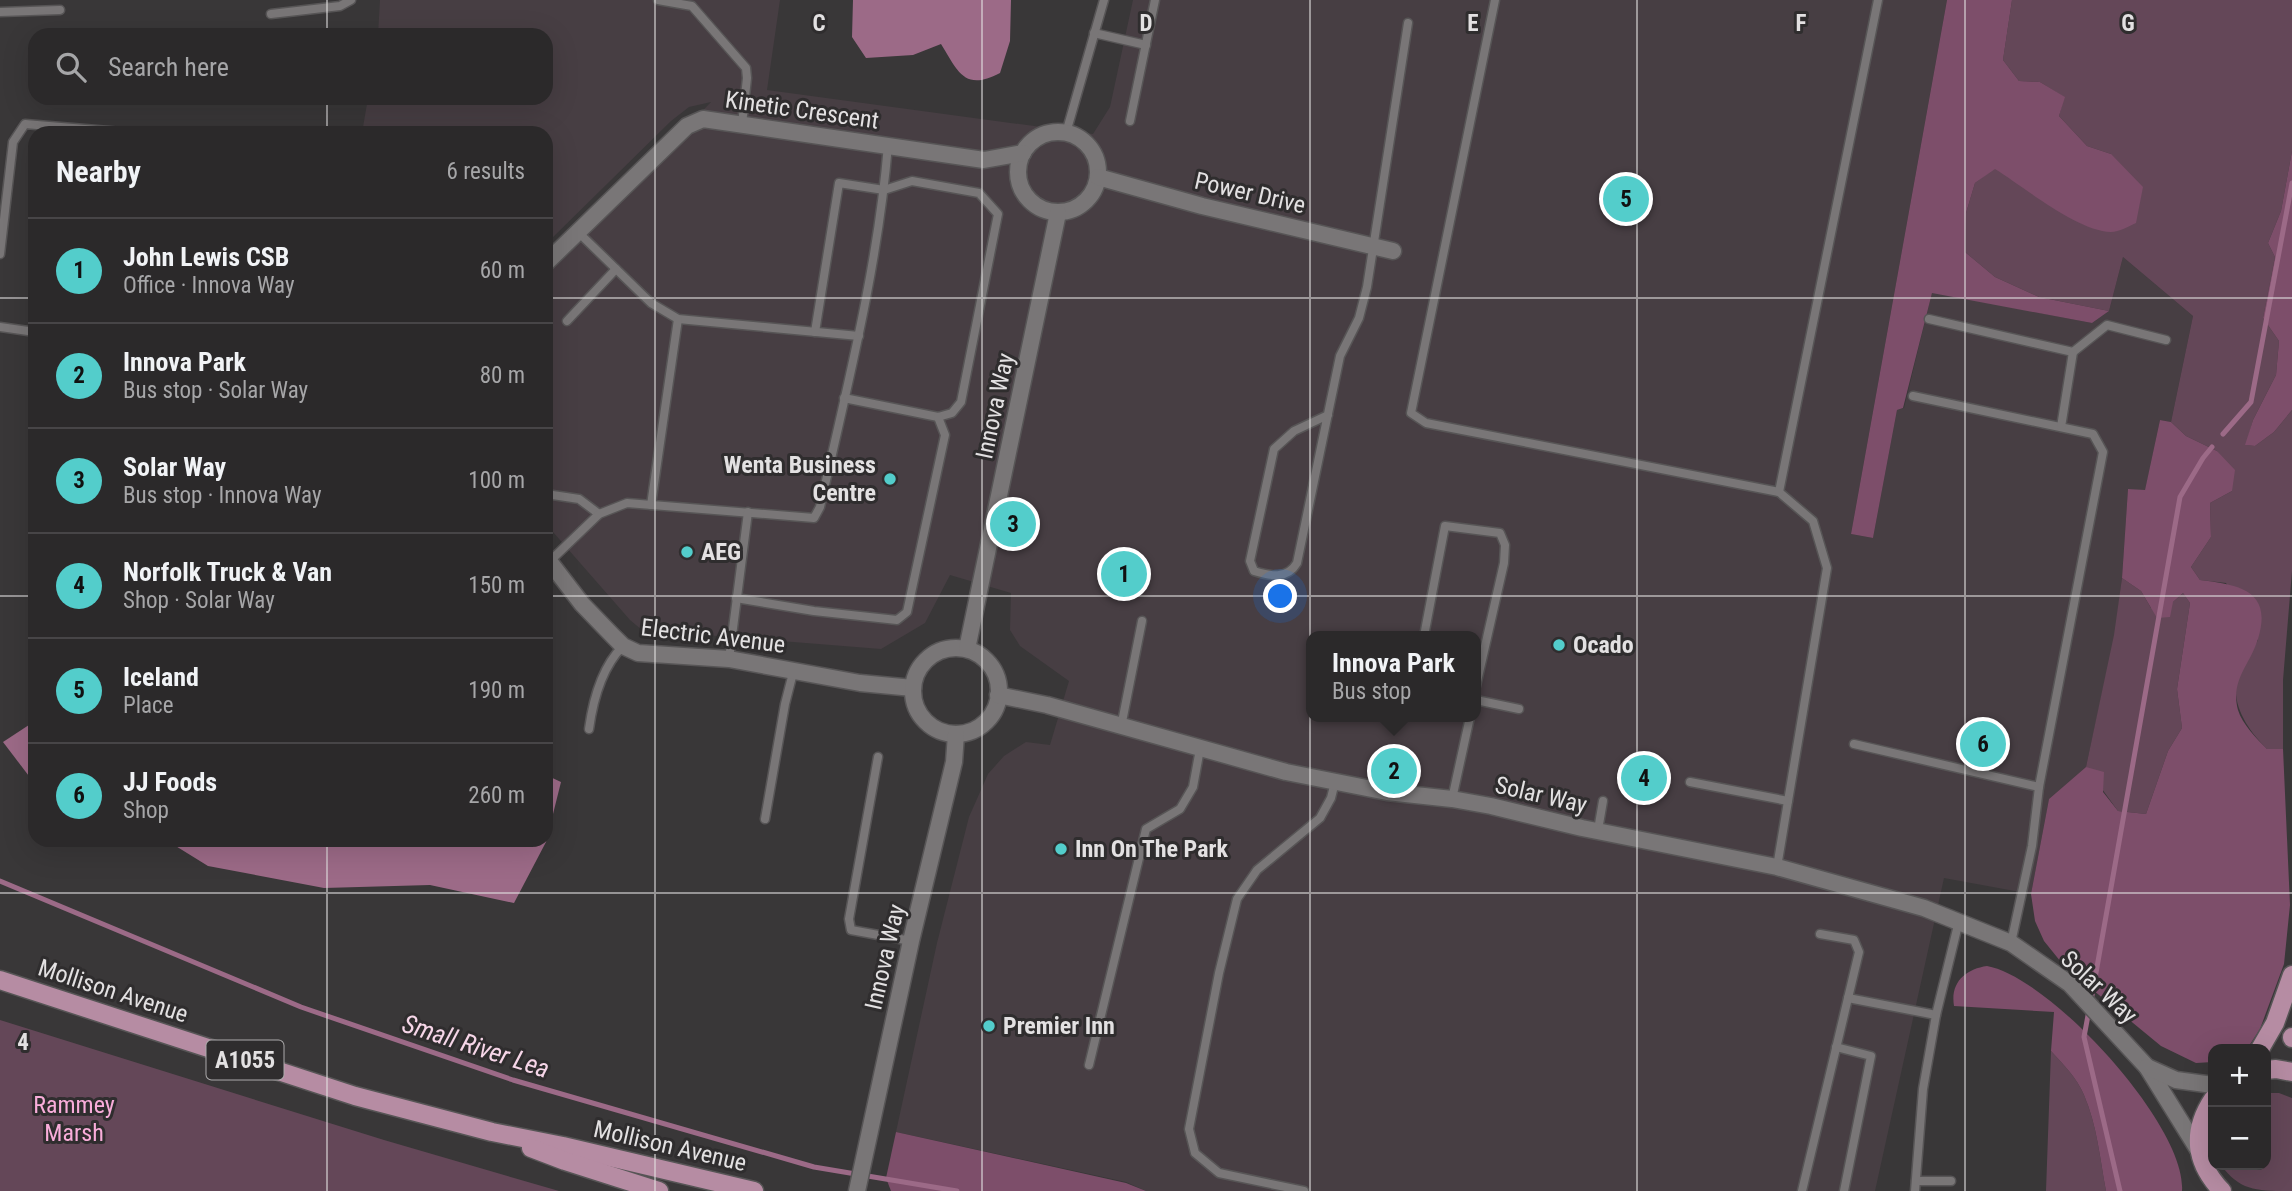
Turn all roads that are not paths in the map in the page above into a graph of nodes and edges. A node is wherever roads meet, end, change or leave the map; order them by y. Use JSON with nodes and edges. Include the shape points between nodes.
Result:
{"nodes":[{"id":1,"x":351,"y":0,"type":"edge"},
{"id":2,"x":658,"y":0,"type":"edge"},
{"id":3,"x":1104,"y":0,"type":"edge"},
{"id":4,"x":1155,"y":0,"type":"edge"},
{"id":5,"x":1495,"y":0,"type":"edge"},
{"id":6,"x":1878,"y":0,"type":"edge"},
{"id":7,"x":693,"y":3,"type":"edge"},
{"id":8,"x":60,"y":10,"type":"dead end"},
{"id":9,"x":0,"y":12,"type":"edge"},
{"id":10,"x":271,"y":14,"type":"dead end"},
{"id":11,"x":1408,"y":23,"type":"dead end"},
{"id":12,"x":1094,"y":33,"type":"junction"},
{"id":13,"x":1146,"y":45,"type":"junction"},
{"id":14,"x":1130,"y":121,"type":"dead end"},
{"id":15,"x":742,"y":124,"type":"junction"},
{"id":16,"x":49,"y":126,"type":"edge"},
{"id":17,"x":1066,"y":133,"type":"junction"},
{"id":18,"x":888,"y":145,"type":"junction"},
{"id":19,"x":1023,"y":153,"type":"junction"},
{"id":20,"x":1098,"y":177,"type":"junction"},
{"id":21,"x":884,"y":190,"type":"junction"},
{"id":22,"x":1058,"y":212,"type":"junction"},
{"id":23,"x":578,"y":232,"type":"junction"},
{"id":24,"x":1373,"y":246,"type":"junction"},
{"id":25,"x":1393,"y":251,"type":"dead end"},
{"id":26,"x":0,"y":254,"type":"edge"},
{"id":27,"x":553,"y":256,"type":"edge"},
{"id":28,"x":616,"y":269,"type":"junction"},
{"id":29,"x":678,"y":319,"type":"junction"},
{"id":30,"x":1929,"y":319,"type":"dead end"},
{"id":31,"x":567,"y":321,"type":"dead end"},
{"id":32,"x":0,"y":327,"type":"edge"},
{"id":33,"x":28,"y":331,"type":"edge"},
{"id":34,"x":815,"y":332,"type":"junction"},
{"id":35,"x":859,"y":336,"type":"junction"},
{"id":36,"x":2166,"y":340,"type":"dead end"},
{"id":37,"x":2073,"y":352,"type":"junction"},
{"id":38,"x":1913,"y":396,"type":"dead end"},
{"id":39,"x":844,"y":398,"type":"junction"},
{"id":40,"x":1328,"y":415,"type":"junction"},
{"id":41,"x":938,"y":417,"type":"junction"},
{"id":42,"x":2061,"y":427,"type":"junction"},
{"id":43,"x":1779,"y":492,"type":"junction"},
{"id":44,"x":553,"y":495,"type":"edge"},
{"id":45,"x":651,"y":505,"type":"junction"},
{"id":46,"x":748,"y":512,"type":"junction"},
{"id":47,"x":599,"y":514,"type":"junction"},
{"id":48,"x":553,"y":555,"type":"edge"},
{"id":49,"x":553,"y":566,"type":"edge"},
{"id":50,"x":736,"y":598,"type":"junction"},
{"id":51,"x":1142,"y":621,"type":"dead end"},
{"id":52,"x":1425,"y":631,"type":"edge"},
{"id":53,"x":623,"y":646,"type":"junction"},
{"id":54,"x":967,"y":649,"type":"junction"},
{"id":55,"x":729,"y":659,"type":"junction"},
{"id":56,"x":1481,"y":664,"type":"edge"},
{"id":57,"x":794,"y":669,"type":"junction"},
{"id":58,"x":913,"y":688,"type":"junction"},
{"id":59,"x":998,"y":695,"type":"junction"},
{"id":60,"x":1481,"y":701,"type":"edge"},
{"id":61,"x":1519,"y":709,"type":"dead end"},
{"id":62,"x":1468,"y":722,"type":"edge"},
{"id":63,"x":1121,"y":727,"type":"junction"},
{"id":64,"x":589,"y":729,"type":"dead end"},
{"id":65,"x":956,"y":734,"type":"junction"},
{"id":66,"x":1854,"y":744,"type":"dead end"},
{"id":67,"x":1200,"y":748,"type":"junction"},
{"id":68,"x":878,"y":757,"type":"dead end"},
{"id":69,"x":1335,"y":782,"type":"junction"},
{"id":70,"x":1690,"y":782,"type":"dead end"},
{"id":71,"x":2039,"y":787,"type":"junction"},
{"id":72,"x":1452,"y":799,"type":"junction"},
{"id":73,"x":1603,"y":801,"type":"dead end"},
{"id":74,"x":1788,"y":801,"type":"junction"},
{"id":75,"x":765,"y":819,"type":"dead end"},
{"id":76,"x":1598,"y":830,"type":"junction"},
{"id":77,"x":1777,"y":867,"type":"junction"},
{"id":78,"x":1959,"y":921,"type":"junction"},
{"id":79,"x":1821,"y":934,"type":"dead end"},
{"id":80,"x":911,"y":941,"type":"junction"},
{"id":81,"x":2011,"y":943,"type":"junction"},
{"id":82,"x":2292,"y":975,"type":"edge"},
{"id":83,"x":0,"y":980,"type":"edge"},
{"id":84,"x":1848,"y":998,"type":"junction"},
{"id":85,"x":1936,"y":1015,"type":"junction"},
{"id":86,"x":2263,"y":1044,"type":"edge"},
{"id":87,"x":1836,"y":1047,"type":"junction"},
{"id":88,"x":1089,"y":1065,"type":"dead end"},
{"id":89,"x":2147,"y":1066,"type":"junction"},
{"id":90,"x":2271,"y":1070,"type":"edge"},
{"id":91,"x":2292,"y":1072,"type":"edge"},
{"id":92,"x":2208,"y":1084,"type":"edge"},
{"id":93,"x":2208,"y":1107,"type":"edge"},
{"id":94,"x":492,"y":1132,"type":"junction"},
{"id":95,"x":2202,"y":1160,"type":"junction"},
{"id":96,"x":1916,"y":1181,"type":"junction"},
{"id":97,"x":1951,"y":1181,"type":"dead end"},
{"id":98,"x":858,"y":1188,"type":"edge"},
{"id":99,"x":659,"y":1191,"type":"edge"},
{"id":100,"x":754,"y":1191,"type":"edge"},
{"id":101,"x":1304,"y":1191,"type":"edge"},
{"id":102,"x":1802,"y":1191,"type":"edge"},
{"id":103,"x":1844,"y":1191,"type":"edge"},
{"id":104,"x":1915,"y":1191,"type":"edge"},
{"id":105,"x":2200,"y":1191,"type":"edge"},
{"id":106,"x":2222,"y":1191,"type":"edge"}],
"edges":[{"from":1,"to":10,"type":"lane","via":[[341,6]]},
{"from":2,"to":7,"type":"lane"},
{"from":3,"to":12,"type":"lane"},
{"from":4,"to":13,"type":"lane"},
{"from":5,"to":43,"type":"lane","via":[[1411,413],[1426,423]]},
{"from":6,"to":43,"type":"lane"},
{"from":7,"to":15,"type":"lane","via":[[746,68]]},
{"from":8,"to":9,"type":"lane"},
{"from":11,"to":24,"type":"lane"},
{"from":12,"to":13,"type":"lane"},
{"from":12,"to":17,"type":"lane"},
{"from":13,"to":14,"type":"lane"},
{"from":15,"to":18,"type":"street","name":"Kinetic Crescent"},
{"from":15,"to":23,"type":"street","name":"Kinetic Crescent","via":[[703,119],[687,126]]},
{"from":16,"to":26,"type":"lane","via":[[25,124],[13,142]]},
{"from":17,"to":19,"type":"street","via":[[1042,135]]},
{"from":17,"to":20,"type":"street","via":[[1087,144]]},
{"from":18,"to":19,"type":"street","name":"Kinetic Crescent","via":[[984,160]]},
{"from":18,"to":21,"type":"lane"},
{"from":19,"to":22,"type":"street","via":[[1020,186],[1035,205]]},
{"from":20,"to":22,"type":"street","via":[[1080,206]]},
{"from":20,"to":24,"type":"street","name":"Power Drive"},
{"from":21,"to":34,"type":"lane","via":[[839,183]]},
{"from":21,"to":35,"type":"lane"},
{"from":21,"to":41,"type":"lane","via":[[912,181],[978,193],[998,214],[961,402],[952,413]]},
{"from":22,"to":54,"type":"street","name":"Innova Way"},
{"from":23,"to":27,"type":"street","name":"Kinetic Crescent"},
{"from":23,"to":28,"type":"lane"},
{"from":24,"to":25,"type":"street","name":"Power Drive"},
{"from":24,"to":40,"type":"lane","via":[[1359,318],[1340,356]]},
{"from":28,"to":29,"type":"lane","via":[[651,303]]},
{"from":28,"to":31,"type":"lane"},
{"from":29,"to":34,"type":"lane"},
{"from":29,"to":45,"type":"lane"},
{"from":30,"to":37,"type":"lane"},
{"from":32,"to":33,"type":"lane"},
{"from":34,"to":35,"type":"lane"},
{"from":35,"to":39,"type":"lane"},
{"from":36,"to":37,"type":"lane","via":[[2108,325]]},
{"from":37,"to":42,"type":"lane"},
{"from":38,"to":42,"type":"lane"},
{"from":39,"to":41,"type":"lane"},
{"from":39,"to":46,"type":"lane","via":[[814,518]]},
{"from":40,"to":40,"type":"lane","via":[[1297,564],[1284,575],[1254,571],[1250,561],[1274,449],[1294,431]]},
{"from":41,"to":50,"type":"lane","via":[[945,435],[907,612],[897,621]]},
{"from":42,"to":71,"type":"lane","via":[[2092,434],[2103,452]]},
{"from":43,"to":74,"type":"lane","via":[[1813,521],[1827,568]]},
{"from":44,"to":47,"type":"lane","via":[[579,499]]},
{"from":45,"to":46,"type":"lane"},
{"from":45,"to":47,"type":"lane","via":[[627,503]]},
{"from":46,"to":50,"type":"lane"},
{"from":47,"to":48,"type":"lane"},
{"from":49,"to":53,"type":"street","name":"Electric Avenue"},
{"from":50,"to":55,"type":"lane"},
{"from":51,"to":63,"type":"lane"},
{"from":52,"to":56,"type":"lane","via":[[1445,526],[1500,533],[1504,563]]},
{"from":53,"to":55,"type":"street","name":"Electric Avenue","via":[[639,653]]},
{"from":53,"to":64,"type":"lane","via":[[605,669]]},
{"from":54,"to":58,"type":"street","via":[[933,654],[923,662]]},
{"from":54,"to":59,"type":"street","via":[[989,664]]},
{"from":55,"to":57,"type":"street","name":"Electric Avenue"},
{"from":57,"to":58,"type":"street","name":"Electric Avenue"},
{"from":57,"to":75,"type":"lane"},
{"from":58,"to":65,"type":"street","via":[[914,702],[929,725]]},
{"from":59,"to":63,"type":"street","name":"Solar Way"},
{"from":59,"to":65,"type":"street","via":[[984,723]]},
{"from":60,"to":61,"type":"lane"},
{"from":62,"to":72,"type":"lane"},
{"from":63,"to":67,"type":"street","name":"Solar Way"},
{"from":65,"to":80,"type":"street","name":"Innova Way","via":[[954,762]]},
{"from":66,"to":71,"type":"lane"},
{"from":67,"to":69,"type":"street","name":"Solar Way"},
{"from":67,"to":88,"type":"lane","via":[[1193,787],[1180,808],[1146,829]]},
{"from":68,"to":80,"type":"lane","via":[[849,919],[851,930]]},
{"from":69,"to":72,"type":"street","name":"Solar Way"},
{"from":69,"to":101,"type":"lane","via":[[1320,818],[1256,870],[1237,899],[1189,1129],[1195,1153],[1219,1173]]},
{"from":70,"to":74,"type":"lane"},
{"from":71,"to":81,"type":"lane","via":[[2032,846]]},
{"from":72,"to":76,"type":"street","name":"Solar Way"},
{"from":73,"to":76,"type":"lane"},
{"from":74,"to":77,"type":"lane"},
{"from":76,"to":77,"type":"street","name":"Solar Way"},
{"from":77,"to":78,"type":"street","name":"Solar Way"},
{"from":78,"to":81,"type":"street","name":"Solar Way"},
{"from":78,"to":85,"type":"lane"},
{"from":79,"to":84,"type":"lane","via":[[1854,940],[1859,952]]},
{"from":80,"to":98,"type":"street","name":"Innova Way"},
{"from":81,"to":89,"type":"street","name":"Solar Way","via":[[2070,984]]},
{"from":82,"to":86,"type":"main road"},
{"from":83,"to":94,"type":"main road","name":"Mollison Avenue","number":"A1055","via":[[355,1096]]},
{"from":84,"to":85,"type":"lane"},
{"from":84,"to":87,"type":"lane"},
{"from":85,"to":96,"type":"lane","via":[[1923,1089]]},
{"from":87,"to":102,"type":"lane"},
{"from":87,"to":103,"type":"lane","via":[[1871,1056]]},
{"from":89,"to":92,"type":"street","name":"Solar Way","via":[[2176,1080]]},
{"from":89,"to":95,"type":"street","name":"Solar Way"},
{"from":90,"to":91,"type":"main road"},
{"from":93,"to":95,"type":"main road","via":[[2200,1127]]},
{"from":94,"to":99,"type":"main road","name":"Mollison Avenue","number":"A1055"},
{"from":94,"to":100,"type":"main road","name":"Mollison Avenue","number":"A1055"},
{"from":95,"to":105,"type":"main road"},
{"from":95,"to":106,"type":"main road"},
{"from":96,"to":97,"type":"lane"},
{"from":96,"to":104,"type":"lane"}]}
